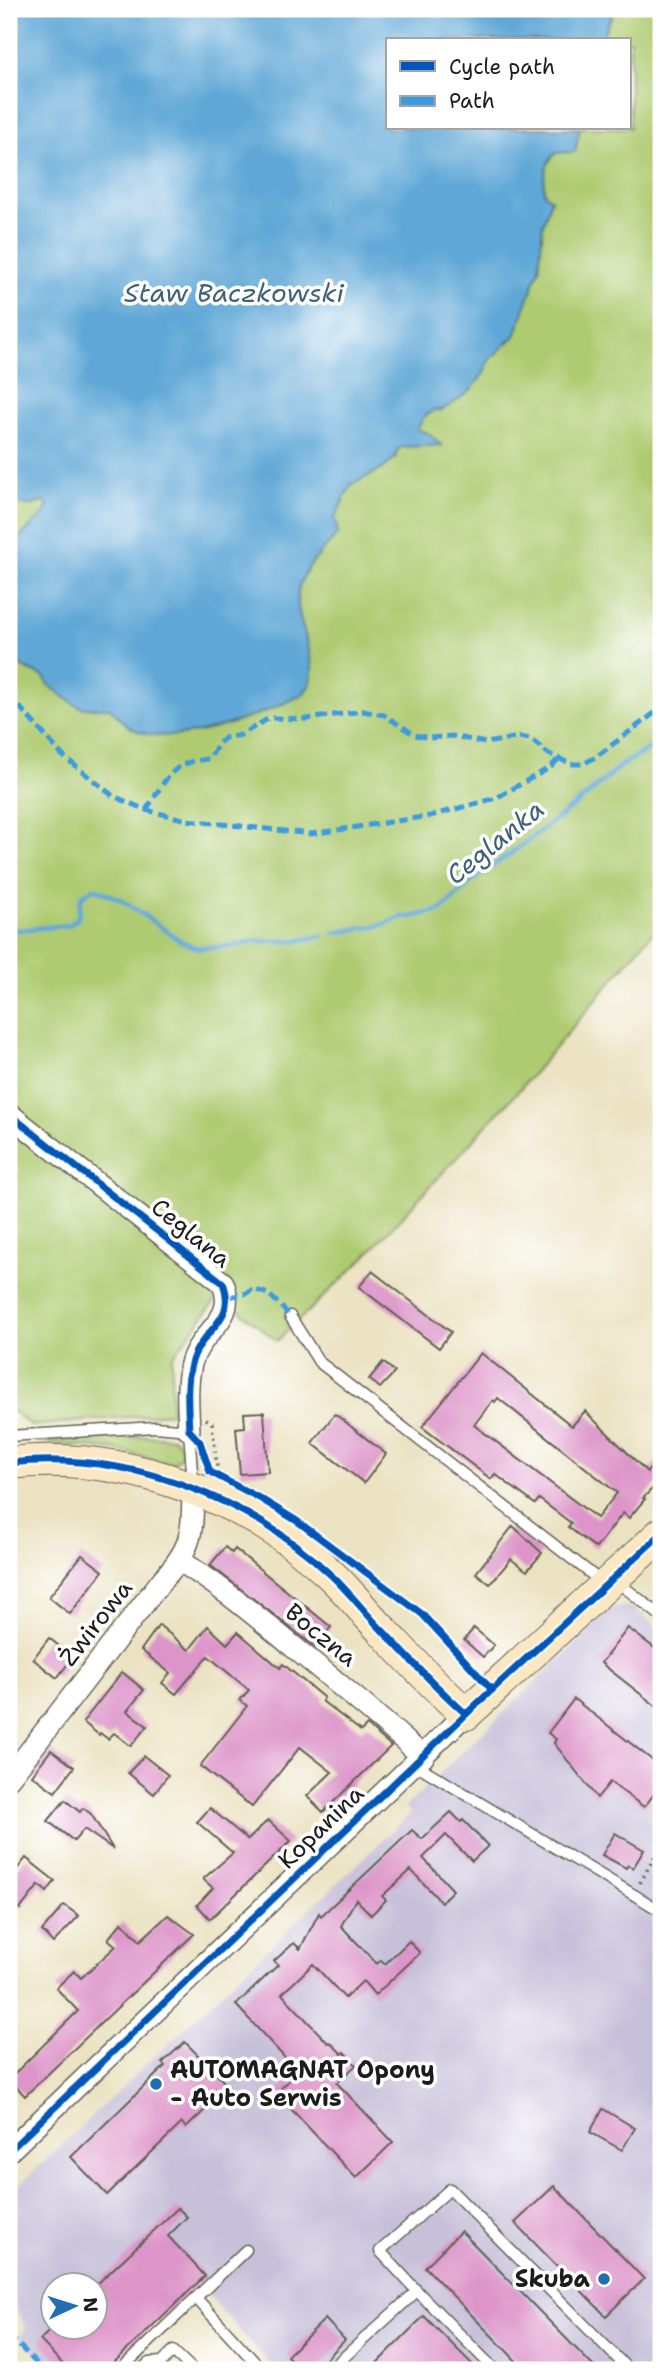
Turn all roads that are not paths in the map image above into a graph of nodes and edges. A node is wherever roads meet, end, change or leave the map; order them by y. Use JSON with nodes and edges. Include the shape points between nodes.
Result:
{"nodes":[{"id":1,"x":9,"y":1114,"type":"edge"},
{"id":2,"x":290,"y":1316,"type":"dead end"},
{"id":3,"x":195,"y":1422,"type":"junction"},
{"id":4,"x":9,"y":1436,"type":"edge"},
{"id":5,"x":9,"y":1463,"type":"edge"},
{"id":6,"x":206,"y":1483,"type":"junction"},
{"id":7,"x":661,"y":1534,"type":"edge"},
{"id":8,"x":180,"y":1561,"type":"junction"},
{"id":9,"x":609,"y":1582,"type":"junction"},
{"id":10,"x":659,"y":1612,"type":"edge"},
{"id":11,"x":466,"y":1714,"type":"junction"},
{"id":12,"x":419,"y":1761,"type":"junction"},
{"id":13,"x":9,"y":1778,"type":"edge"},
{"id":14,"x":661,"y":1911,"type":"edge"},
{"id":15,"x":9,"y":2151,"type":"edge"},
{"id":16,"x":246,"y":2250,"type":"dead end"},
{"id":17,"x":417,"y":2291,"type":"junction"},
{"id":18,"x":196,"y":2298,"type":"junction"},
{"id":19,"x":191,"y":2368,"type":"dead end"},
{"id":20,"x":120,"y":2370,"type":"edge"},
{"id":21,"x":141,"y":2370,"type":"edge"},
{"id":22,"x":262,"y":2370,"type":"edge"},
{"id":23,"x":330,"y":2370,"type":"edge"},
{"id":24,"x":495,"y":2370,"type":"edge"},
{"id":25,"x":629,"y":2370,"type":"edge"}],
"edges":[{"from":1,"to":3,"type":"street","name":"Ceglana","via":[[223,1283],[229,1297],[224,1314],[191,1362],[187,1390]]},
{"from":2,"to":9,"type":"lane","via":[[319,1362]]},
{"from":3,"to":4,"type":"lane"},
{"from":3,"to":6,"type":"lane"},
{"from":5,"to":6,"type":"street","via":[[84,1463]]},
{"from":6,"to":8,"type":"street","name":"Żwirowa"},
{"from":6,"to":11,"type":"street","via":[[333,1577]]},
{"from":7,"to":9,"type":"street","name":"Kopanina"},
{"from":8,"to":12,"type":"street","name":"Boczna","via":[[383,1720]]},
{"from":8,"to":13,"type":"street","name":"Żwirowa"},
{"from":9,"to":10,"type":"lane"},
{"from":9,"to":11,"type":"street","name":"Kopanina"},
{"from":11,"to":12,"type":"street","name":"Kopanina"},
{"from":12,"to":14,"type":"lane"},
{"from":12,"to":15,"type":"street","name":"Kopanina"},
{"from":16,"to":18,"type":"lane"},
{"from":17,"to":23,"type":"lane"},
{"from":17,"to":24,"type":"lane"},
{"from":17,"to":25,"type":"lane","via":[[380,2251],[450,2189]]},
{"from":18,"to":20,"type":"lane"},
{"from":18,"to":22,"type":"lane"},
{"from":19,"to":21,"type":"lane","via":[[173,2351],[162,2362],[149,2363]]}]}
